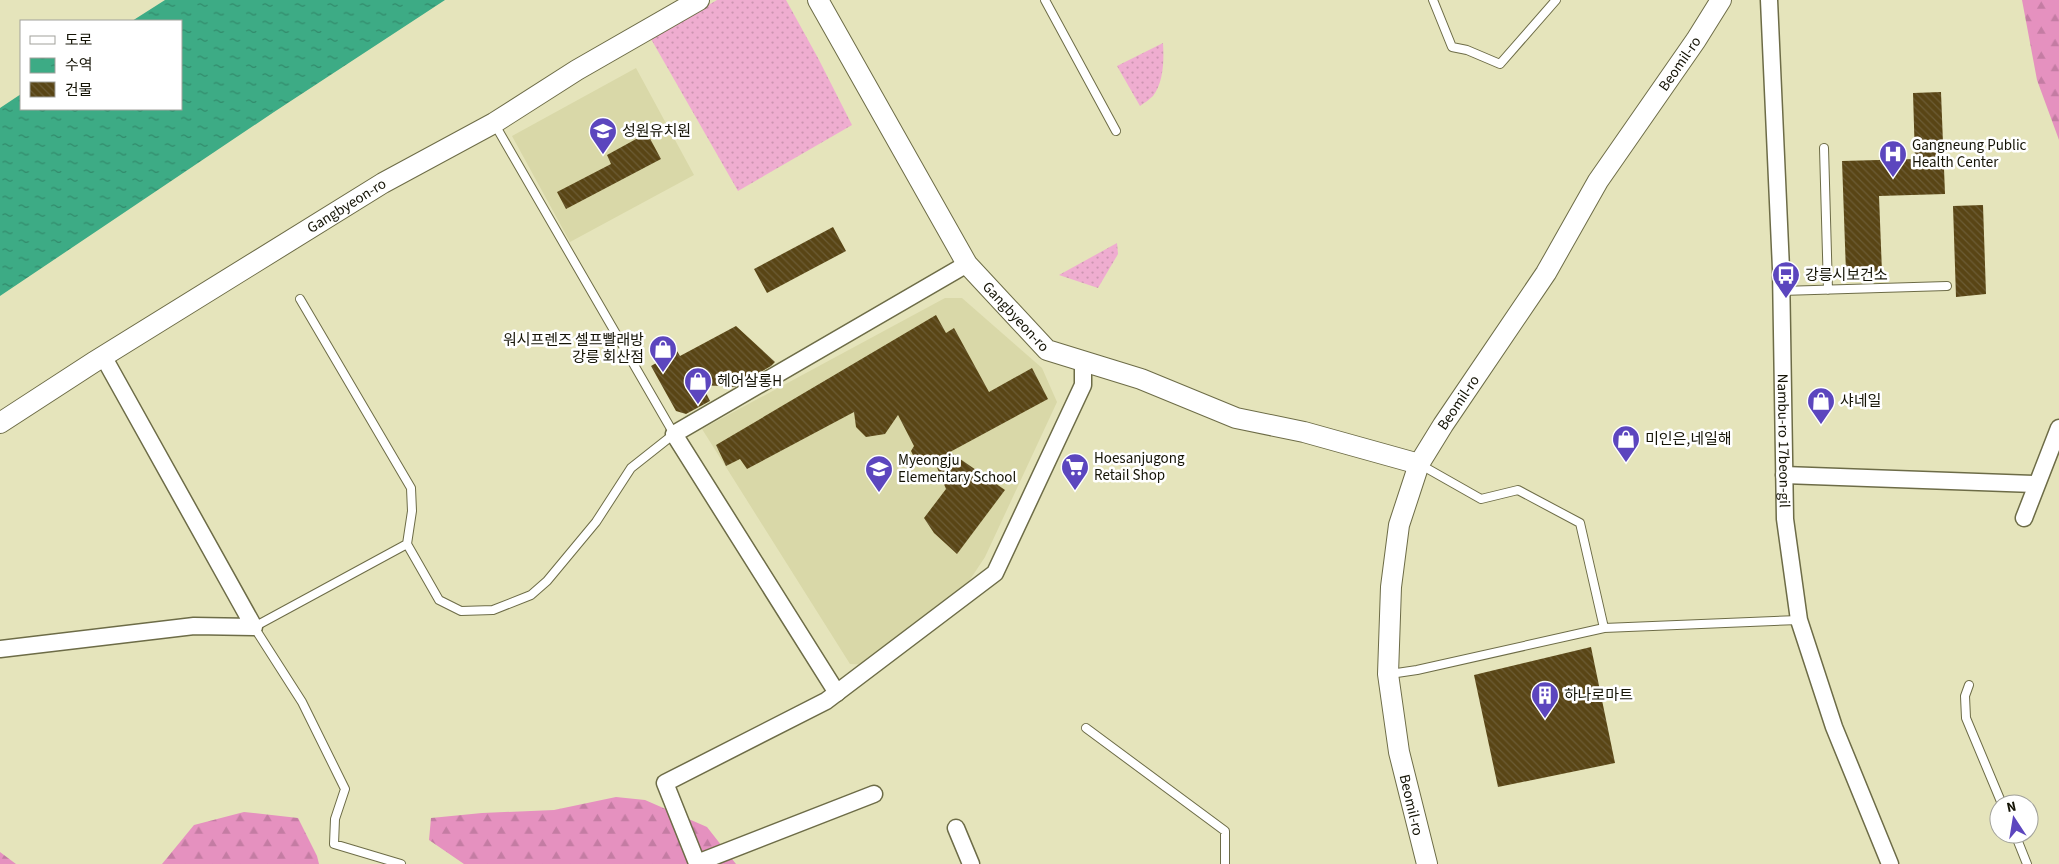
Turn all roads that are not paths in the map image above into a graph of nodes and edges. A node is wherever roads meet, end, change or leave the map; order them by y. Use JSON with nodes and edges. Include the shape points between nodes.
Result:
{"nodes":[{"id":1,"x":699,"y":0,"type":"edge"},
{"id":2,"x":818,"y":0,"type":"edge"},
{"id":3,"x":1045,"y":0,"type":"edge"},
{"id":4,"x":1433,"y":0,"type":"edge"},
{"id":5,"x":1556,"y":0,"type":"edge"},
{"id":6,"x":1721,"y":0,"type":"edge"},
{"id":7,"x":1770,"y":0,"type":"edge"},
{"id":8,"x":494,"y":123,"type":"junction"},
{"id":9,"x":1116,"y":131,"type":"dead end"},
{"id":10,"x":1824,"y":148,"type":"dead end"},
{"id":11,"x":967,"y":264,"type":"junction"},
{"id":12,"x":1947,"y":286,"type":"dead end"},
{"id":13,"x":1828,"y":290,"type":"junction"},
{"id":14,"x":1781,"y":291,"type":"junction"},
{"id":15,"x":300,"y":299,"type":"dead end"},
{"id":16,"x":103,"y":356,"type":"junction"},
{"id":17,"x":1083,"y":361,"type":"junction"},
{"id":18,"x":0,"y":423,"type":"edge"},
{"id":19,"x":2059,"y":428,"type":"edge"},
{"id":20,"x":674,"y":434,"type":"junction"},
{"id":21,"x":1419,"y":464,"type":"junction"},
{"id":22,"x":1784,"y":475,"type":"junction"},
{"id":23,"x":2036,"y":484,"type":"junction"},
{"id":24,"x":2024,"y":518,"type":"dead end"},
{"id":25,"x":407,"y":544,"type":"junction"},
{"id":26,"x":1800,"y":620,"type":"junction"},
{"id":27,"x":254,"y":627,"type":"junction"},
{"id":28,"x":1604,"y":628,"type":"junction"},
{"id":29,"x":0,"y":649,"type":"edge"},
{"id":30,"x":1388,"y":674,"type":"junction"},
{"id":31,"x":1969,"y":684,"type":"dead end"},
{"id":32,"x":837,"y":693,"type":"junction"},
{"id":33,"x":1086,"y":728,"type":"dead end"},
{"id":34,"x":874,"y":794,"type":"dead end"},
{"id":35,"x":1998,"y":794,"type":"edge"},
{"id":36,"x":956,"y":828,"type":"dead end"},
{"id":37,"x":2018,"y":844,"type":"edge"},
{"id":38,"x":401,"y":864,"type":"edge"},
{"id":39,"x":970,"y":864,"type":"edge"},
{"id":40,"x":1225,"y":864,"type":"edge"},
{"id":41,"x":1427,"y":864,"type":"edge"},
{"id":42,"x":1890,"y":864,"type":"edge"},
{"id":43,"x":2027,"y":864,"type":"edge"}],
"edges":[{"from":1,"to":8,"type":"street","name":"Gangbyeon-ro","via":[[576,70]]},
{"from":2,"to":11,"type":"street","name":"Gangbyeon-ro"},
{"from":3,"to":9,"type":"lane"},
{"from":4,"to":5,"type":"lane","via":[[1452,47],[1500,64]]},
{"from":6,"to":21,"type":"street","name":"Beomil-ro","via":[[1598,181],[1546,273]]},
{"from":7,"to":14,"type":"street","name":"Nambu-ro 17beon-gil"},
{"from":8,"to":16,"type":"street","name":"Gangbyeon-ro","via":[[384,183]]},
{"from":8,"to":20,"type":"lane"},
{"from":10,"to":13,"type":"lane"},
{"from":11,"to":17,"type":"street","name":"Gangbyeon-ro","via":[[1047,350]]},
{"from":11,"to":20,"type":"street"},
{"from":12,"to":13,"type":"lane"},
{"from":13,"to":14,"type":"lane"},
{"from":14,"to":22,"type":"street","name":"Nambu-ro 17beon-gil"},
{"from":15,"to":25,"type":"lane","via":[[411,488],[412,511]]},
{"from":16,"to":18,"type":"street","name":"Gangbyeon-ro"},
{"from":16,"to":27,"type":"street"},
{"from":17,"to":21,"type":"street","name":"Gangbyeon-ro","via":[[1141,379],[1236,418],[1304,432]]},
{"from":17,"to":32,"type":"street","via":[[1084,385],[994,573]]},
{"from":19,"to":23,"type":"street"},
{"from":20,"to":25,"type":"lane","via":[[631,468],[596,522],[547,581],[531,595],[493,610],[461,611],[439,600]]},
{"from":20,"to":32,"type":"street"},
{"from":21,"to":28,"type":"lane","via":[[1481,499],[1518,490],[1580,523]]},
{"from":21,"to":30,"type":"street","name":"Beomil-ro","via":[[1399,525],[1391,587]]},
{"from":22,"to":23,"type":"street"},
{"from":22,"to":26,"type":"street","name":"Nambu-ro 17beon-gil","via":[[1785,519]]},
{"from":23,"to":24,"type":"street"},
{"from":25,"to":27,"type":"lane"},
{"from":26,"to":28,"type":"lane"},
{"from":26,"to":42,"type":"street","name":"Nambu-ro 17beon-gil","via":[[1834,727]]},
{"from":27,"to":29,"type":"street","via":[[194,626]]},
{"from":27,"to":38,"type":"lane","via":[[302,702],[345,789],[335,819],[334,844]]},
{"from":28,"to":30,"type":"lane"},
{"from":30,"to":41,"type":"street","name":"Beomil-ro","via":[[1399,752]]},
{"from":31,"to":35,"type":"lane","via":[[1965,696],[1966,718]]},
{"from":32,"to":34,"type":"street","via":[[665,783],[697,863]]},
{"from":33,"to":40,"type":"lane","via":[[1225,831]]},
{"from":36,"to":39,"type":"street"},
{"from":37,"to":43,"type":"lane"}]}
